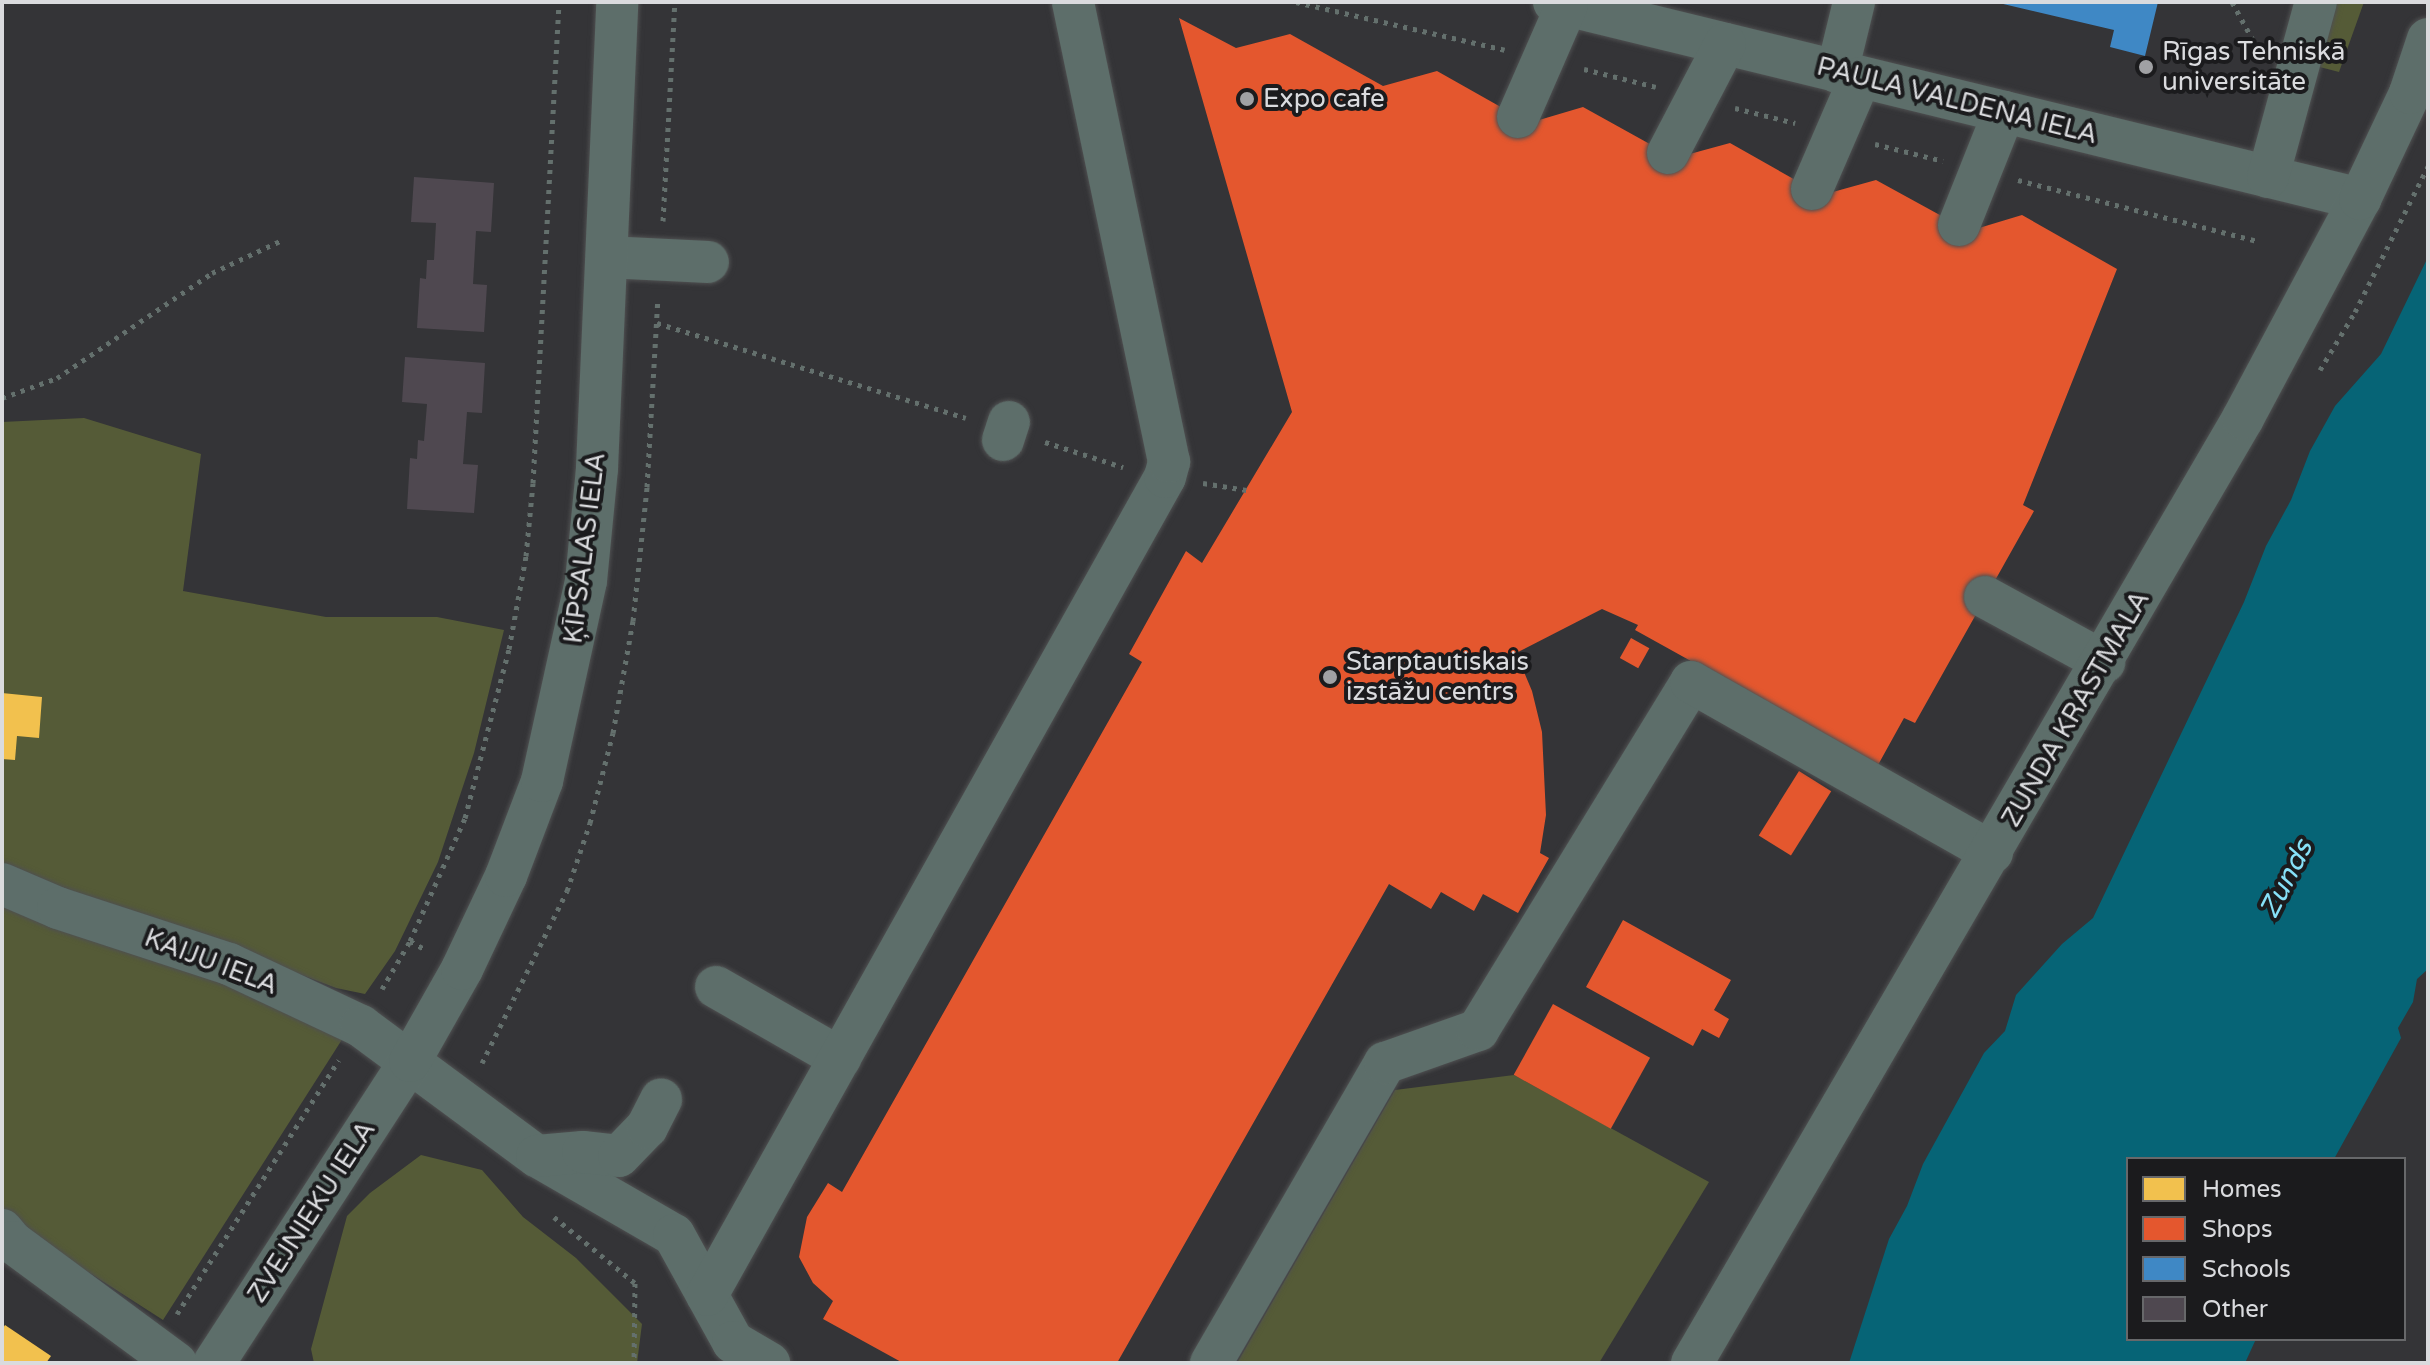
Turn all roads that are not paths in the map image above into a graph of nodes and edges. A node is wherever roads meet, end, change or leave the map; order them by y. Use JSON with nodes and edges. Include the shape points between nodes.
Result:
{"nodes":[{"id":1,"x":617,"y":2,"type":"edge"},
{"id":2,"x":1073,"y":2,"type":"edge"},
{"id":3,"x":1854,"y":2,"type":"edge"},
{"id":4,"x":2316,"y":2,"type":"edge"},
{"id":5,"x":1560,"y":4,"type":"edge"},
{"id":6,"x":2428,"y":39,"type":"edge"},
{"id":7,"x":1725,"y":44,"type":"junction"},
{"id":8,"x":1849,"y":75,"type":"junction"},
{"id":9,"x":2004,"y":112,"type":"junction"},
{"id":10,"x":1518,"y":117,"type":"dead end"},
{"id":11,"x":1668,"y":153,"type":"dead end"},
{"id":12,"x":2268,"y":177,"type":"junction"},
{"id":13,"x":1812,"y":189,"type":"dead end"},
{"id":14,"x":2360,"y":199,"type":"junction"},
{"id":15,"x":1959,"y":225,"type":"dead end"},
{"id":16,"x":607,"y":257,"type":"junction"},
{"id":17,"x":708,"y":262,"type":"dead end"},
{"id":18,"x":1985,"y":597,"type":"dead end"},
{"id":19,"x":2104,"y":662,"type":"junction"},
{"id":20,"x":1992,"y":852,"type":"junction"},
{"id":21,"x":2,"y":884,"type":"edge"},
{"id":22,"x":716,"y":987,"type":"dead end"},
{"id":23,"x":840,"y":1058,"type":"junction"},
{"id":24,"x":410,"y":1061,"type":"junction"},
{"id":25,"x":661,"y":1099,"type":"dead end"},
{"id":26,"x":537,"y":1156,"type":"junction"},
{"id":27,"x":2,"y":1230,"type":"edge"},
{"id":28,"x":707,"y":1295,"type":"junction"},
{"id":29,"x":165,"y":1356,"type":"edge"},
{"id":30,"x":214,"y":1363,"type":"edge"},
{"id":31,"x":769,"y":1363,"type":"edge"},
{"id":32,"x":1211,"y":1363,"type":"edge"},
{"id":33,"x":1692,"y":1363,"type":"edge"}],
"edges":[{"from":1,"to":16,"type":"street","name":"ĶĪPSALAS IELA"},
{"from":2,"to":23,"type":"street","via":[[1169,462]]},
{"from":3,"to":8,"type":"street"},
{"from":4,"to":12,"type":"street"},
{"from":5,"to":7,"type":"street","name":"PAULA VALDENA IELA"},
{"from":5,"to":10,"type":"street","via":[[1544,59]]},
{"from":6,"to":14,"type":"street","name":"ZUNDA KRASTMALA","via":[[2410,93]]},
{"from":7,"to":8,"type":"street","name":"PAULA VALDENA IELA"},
{"from":7,"to":11,"type":"street"},
{"from":8,"to":9,"type":"street","name":"PAULA VALDENA IELA"},
{"from":8,"to":13,"type":"street","via":[[1838,135]]},
{"from":9,"to":12,"type":"street","name":"PAULA VALDENA IELA"},
{"from":9,"to":15,"type":"street"},
{"from":12,"to":14,"type":"street","name":"PAULA VALDENA IELA"},
{"from":14,"to":19,"type":"street","name":"ZUNDA KRASTMALA"},
{"from":16,"to":17,"type":"street"},
{"from":16,"to":24,"type":"street","name":"ĶĪPSALAS IELA","via":[[586,581],[546,765],[506,876]]},
{"from":18,"to":19,"type":"street"},
{"from":19,"to":20,"type":"street","name":"ZUNDA KRASTMALA"},
{"from":20,"to":32,"type":"street","via":[[1691,682],[1478,1030],[1385,1063]]},
{"from":20,"to":33,"type":"street","name":"ZUNDA KRASTMALA"},
{"from":21,"to":24,"type":"street","name":"KAIJU IELA","via":[[58,908],[229,964],[361,1026]]},
{"from":22,"to":23,"type":"street"},
{"from":23,"to":28,"type":"street"},
{"from":24,"to":26,"type":"street","name":"KAIJU IELA"},
{"from":24,"to":30,"type":"street","name":"ZVEJNIEKU IELA"},
{"from":25,"to":26,"type":"street","via":[[647,1127],[619,1156]]},
{"from":26,"to":28,"type":"street","name":"KAIJU IELA","via":[[674,1235]]},
{"from":27,"to":29,"type":"street"},
{"from":28,"to":31,"type":"street","name":"KAIJU IELA","via":[[733,1342]]}]}
